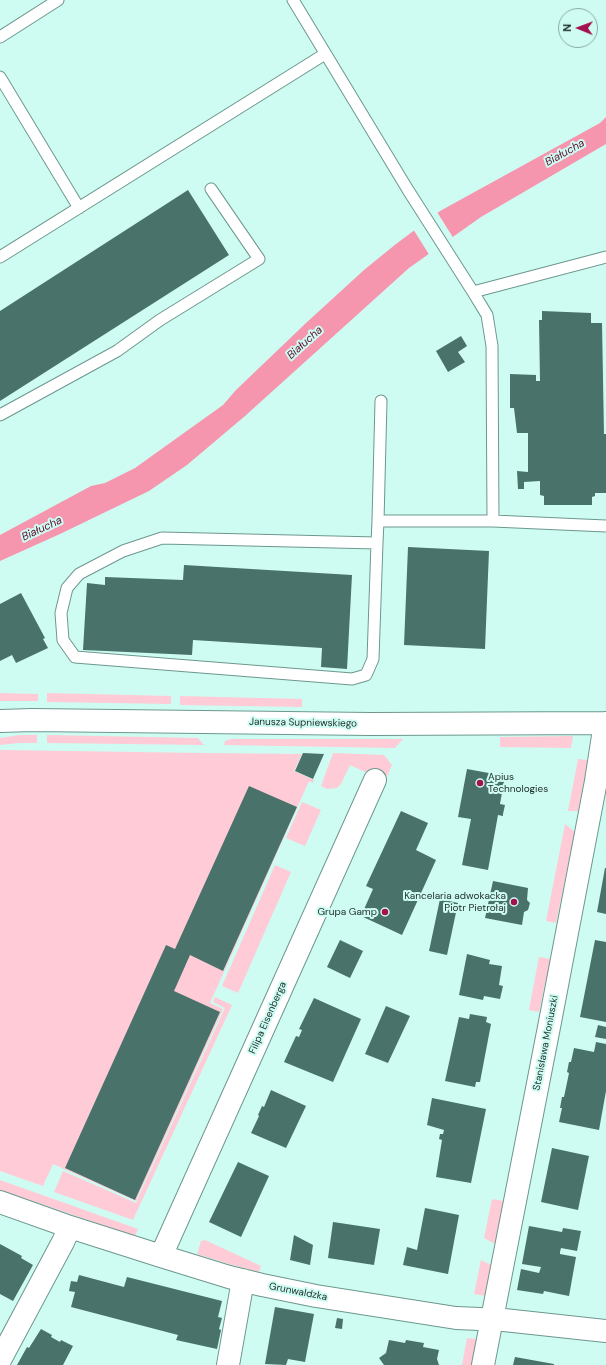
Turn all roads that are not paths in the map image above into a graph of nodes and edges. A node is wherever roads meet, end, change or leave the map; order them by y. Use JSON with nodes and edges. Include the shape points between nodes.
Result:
{"nodes":[{"id":1,"x":58,"y":0,"type":"edge"},
{"id":2,"x":293,"y":0,"type":"edge"},
{"id":3,"x":0,"y":37,"type":"edge"},
{"id":4,"x":325,"y":54,"type":"junction"},
{"id":5,"x":0,"y":77,"type":"edge"},
{"id":6,"x":211,"y":189,"type":"dead end"},
{"id":7,"x":79,"y":208,"type":"junction"},
{"id":8,"x":0,"y":257,"type":"edge"},
{"id":9,"x":606,"y":257,"type":"edge"},
{"id":10,"x":474,"y":292,"type":"junction"},
{"id":11,"x":381,"y":401,"type":"dead end"},
{"id":12,"x":0,"y":415,"type":"edge"},
{"id":13,"x":378,"y":521,"type":"junction"},
{"id":14,"x":493,"y":521,"type":"junction"},
{"id":15,"x":606,"y":526,"type":"edge"},
{"id":16,"x":377,"y":543,"type":"junction"},
{"id":17,"x":0,"y":721,"type":"edge"},
{"id":18,"x":606,"y":722,"type":"edge"},
{"id":19,"x":376,"y":780,"type":"dead end"},
{"id":20,"x":0,"y":1202,"type":"edge"},
{"id":21,"x":70,"y":1227,"type":"junction"},
{"id":22,"x":161,"y":1256,"type":"junction"},
{"id":23,"x":242,"y":1280,"type":"junction"},
{"id":24,"x":491,"y":1320,"type":"junction"},
{"id":25,"x":606,"y":1332,"type":"edge"},
{"id":26,"x":0,"y":1360,"type":"edge"},
{"id":27,"x":228,"y":1365,"type":"edge"},
{"id":28,"x":483,"y":1365,"type":"edge"}],
"edges":[{"from":1,"to":3,"type":"lane"},
{"from":2,"to":4,"type":"lane"},
{"from":4,"to":7,"type":"lane"},
{"from":4,"to":10,"type":"lane"},
{"from":5,"to":7,"type":"lane"},
{"from":6,"to":12,"type":"lane","via":[[259,259],[160,320],[118,351]]},
{"from":7,"to":8,"type":"lane"},
{"from":9,"to":10,"type":"lane"},
{"from":10,"to":14,"type":"lane","via":[[487,315],[492,346]]},
{"from":11,"to":13,"type":"lane"},
{"from":13,"to":14,"type":"lane"},
{"from":13,"to":16,"type":"lane"},
{"from":14,"to":15,"type":"lane"},
{"from":16,"to":16,"type":"lane","via":[[162,538],[123,551],[80,574],[67,588],[61,613],[63,640],[75,657],[352,678],[366,675],[373,659]]},
{"from":17,"to":18,"type":"street","name":"Janusza Supniewskiego","via":[[371,724]]},
{"from":18,"to":24,"type":"street","name":"Stanisława Moniuszki"},
{"from":19,"to":22,"type":"street","name":"Filipa Eisenberga"},
{"from":20,"to":21,"type":"street","name":"Grunwaldzka"},
{"from":21,"to":22,"type":"street","name":"Grunwaldzka"},
{"from":21,"to":26,"type":"street"},
{"from":22,"to":23,"type":"street","name":"Grunwaldzka"},
{"from":23,"to":24,"type":"street","name":"Grunwaldzka","via":[[304,1294],[456,1318]]},
{"from":23,"to":27,"type":"street"},
{"from":24,"to":25,"type":"street","name":"Grunwaldzka"},
{"from":24,"to":28,"type":"street","name":"Stanisława Moniuszki"}]}
